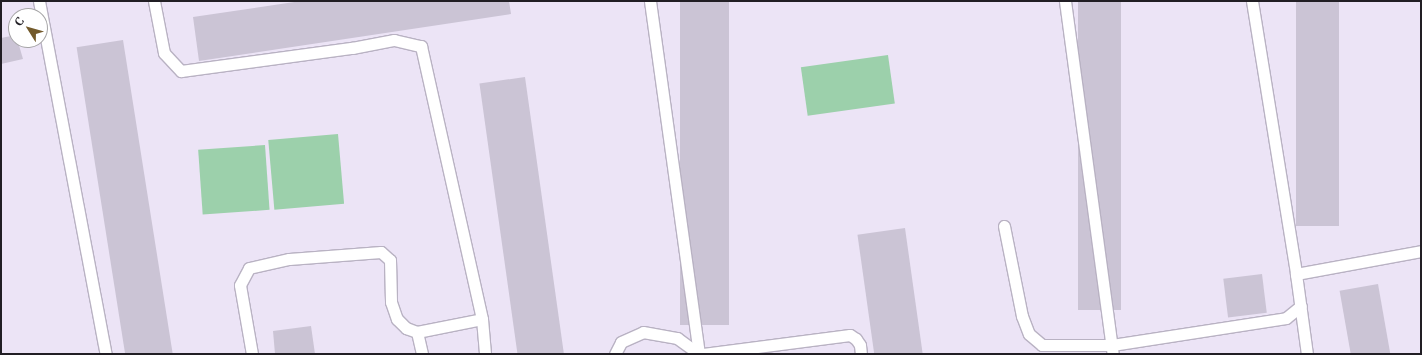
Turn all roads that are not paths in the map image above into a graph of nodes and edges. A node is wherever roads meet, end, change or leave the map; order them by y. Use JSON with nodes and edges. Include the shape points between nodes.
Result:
{"nodes":[{"id":1,"x":39,"y":1,"type":"edge"},
{"id":2,"x":154,"y":1,"type":"edge"},
{"id":3,"x":650,"y":1,"type":"edge"},
{"id":4,"x":1065,"y":1,"type":"edge"},
{"id":5,"x":1252,"y":1,"type":"edge"},
{"id":6,"x":1004,"y":226,"type":"dead end"},
{"id":7,"x":1421,"y":251,"type":"edge"},
{"id":8,"x":1296,"y":274,"type":"junction"},
{"id":9,"x":1301,"y":306,"type":"junction"},
{"id":10,"x":482,"y":319,"type":"junction"},
{"id":11,"x":417,"y":332,"type":"junction"},
{"id":12,"x":1113,"y":349,"type":"edge"},
{"id":13,"x":106,"y":354,"type":"edge"},
{"id":14,"x":252,"y":354,"type":"edge"},
{"id":15,"x":422,"y":354,"type":"edge"},
{"id":16,"x":485,"y":354,"type":"edge"},
{"id":17,"x":615,"y":354,"type":"edge"},
{"id":18,"x":699,"y":354,"type":"edge"},
{"id":19,"x":703,"y":354,"type":"edge"},
{"id":20,"x":861,"y":354,"type":"edge"},
{"id":21,"x":1307,"y":354,"type":"edge"}],
"edges":[{"from":1,"to":13,"type":"lane"},
{"from":2,"to":10,"type":"lane","via":[[164,53],[181,71],[394,40],[421,46]]},
{"from":3,"to":18,"type":"lane"},
{"from":4,"to":12,"type":"lane"},
{"from":5,"to":8,"type":"lane"},
{"from":6,"to":12,"type":"lane","via":[[1022,316],[1029,334],[1042,345]]},
{"from":7,"to":8,"type":"lane"},
{"from":8,"to":9,"type":"lane"},
{"from":9,"to":12,"type":"lane","via":[[1286,318]]},
{"from":9,"to":21,"type":"lane"},
{"from":10,"to":11,"type":"lane"},
{"from":10,"to":16,"type":"lane"},
{"from":11,"to":14,"type":"lane","via":[[406,328],[397,319],[391,302],[390,260],[381,252],[289,259],[249,268],[240,285]]},
{"from":11,"to":15,"type":"lane"},
{"from":17,"to":18,"type":"lane","via":[[621,342],[643,332],[677,338]]},
{"from":19,"to":20,"type":"lane","via":[[850,335],[860,345]]}]}
